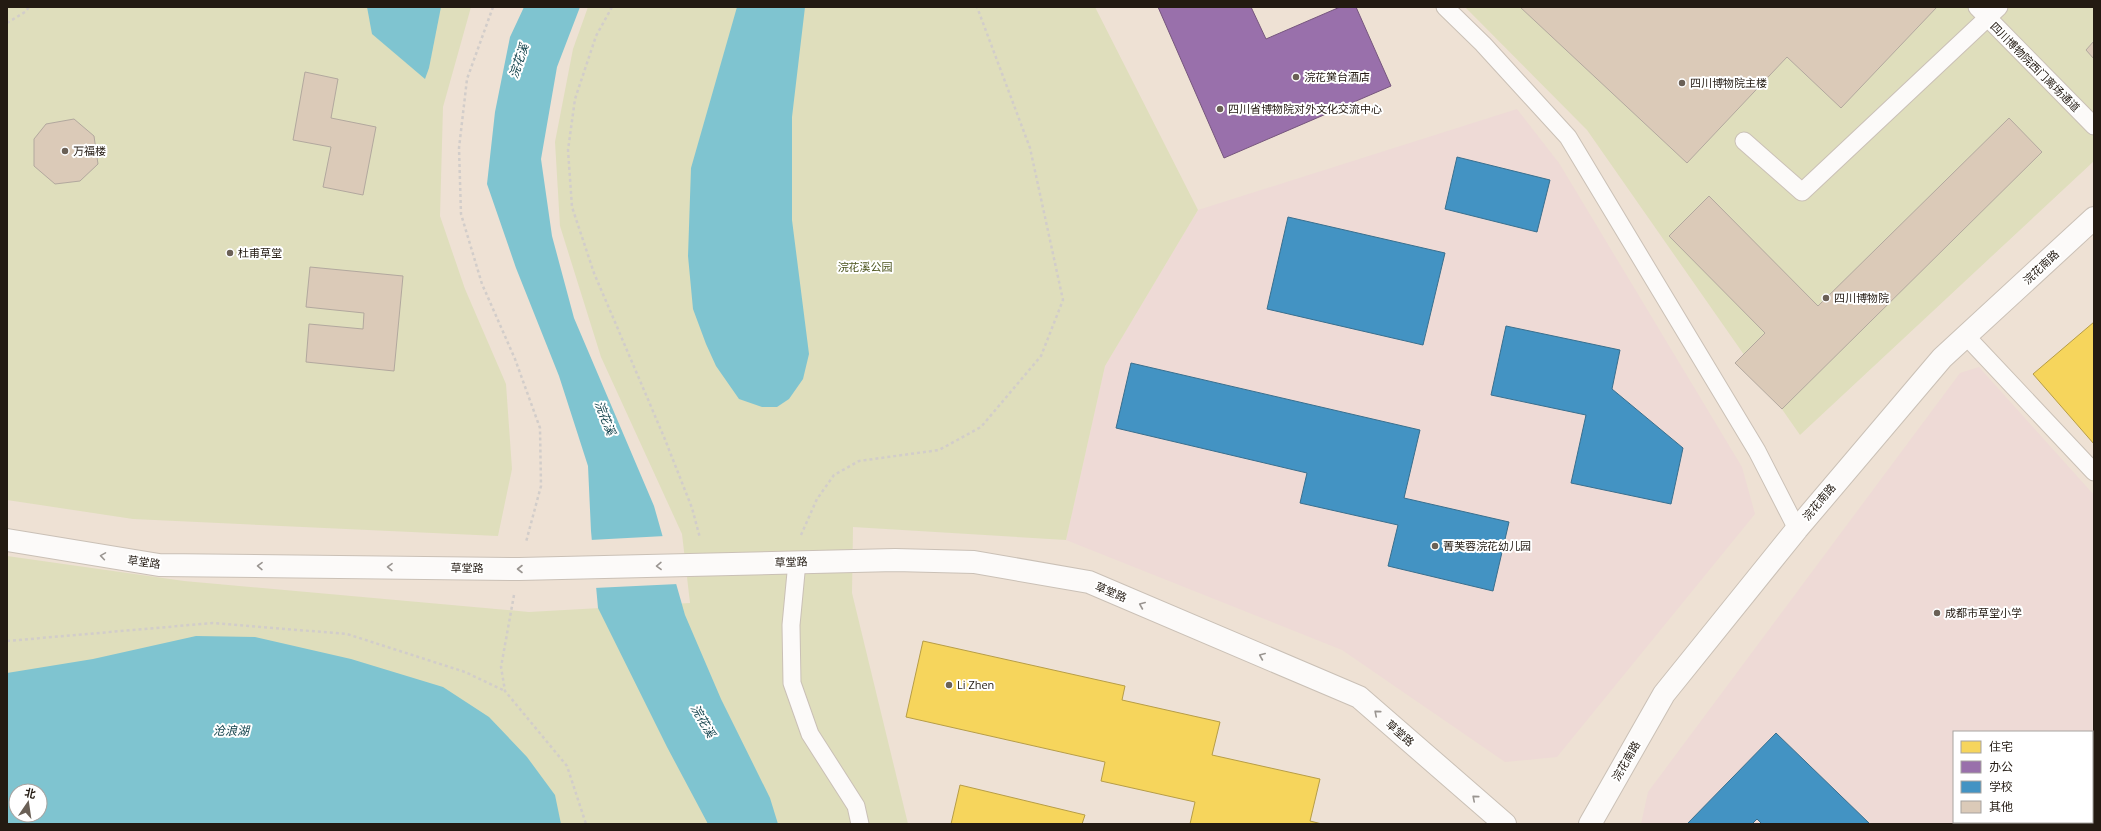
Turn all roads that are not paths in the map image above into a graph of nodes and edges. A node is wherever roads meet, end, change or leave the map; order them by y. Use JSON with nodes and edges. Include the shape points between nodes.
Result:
{"nodes":[{"id":1,"x":1445,"y":7,"type":"edge"},
{"id":2,"x":1988,"y":11,"type":"edge"},
{"id":3,"x":2094,"y":126,"type":"edge"},
{"id":4,"x":1744,"y":141,"type":"dead end"},
{"id":5,"x":2094,"y":218,"type":"edge"},
{"id":6,"x":1966,"y":336,"type":"junction"},
{"id":7,"x":2094,"y":472,"type":"edge"},
{"id":8,"x":1797,"y":529,"type":"junction"},
{"id":9,"x":7,"y":540,"type":"edge"},
{"id":10,"x":797,"y":562,"type":"junction"},
{"id":11,"x":860,"y":824,"type":"edge"},
{"id":12,"x":1505,"y":824,"type":"edge"},
{"id":13,"x":1590,"y":824,"type":"edge"}],
"edges":[{"from":1,"to":8,"type":"lane","via":[[1483,44],[1568,137],[1757,451]]},
{"from":2,"to":3,"type":"lane","name":"四川博物院西门离场通道"},
{"from":2,"to":4,"type":"lane","via":[[1802,192]]},
{"from":5,"to":6,"type":"street","name":"浣花南路"},
{"from":6,"to":7,"type":"lane"},
{"from":6,"to":8,"type":"street","name":"浣花南路","via":[[1942,358]]},
{"from":8,"to":13,"type":"street","name":"浣花南路","via":[[1664,694]]},
{"from":10,"to":9,"type":"street","name":"草堂路","one_way":true,"via":[[519,569],[159,565]]},
{"from":10,"to":11,"type":"lane","via":[[791,625],[792,683],[810,734],[856,806]]},
{"from":12,"to":10,"type":"street","name":"草堂路","one_way":true,"via":[[1359,697],[1089,582],[974,562]]}]}
